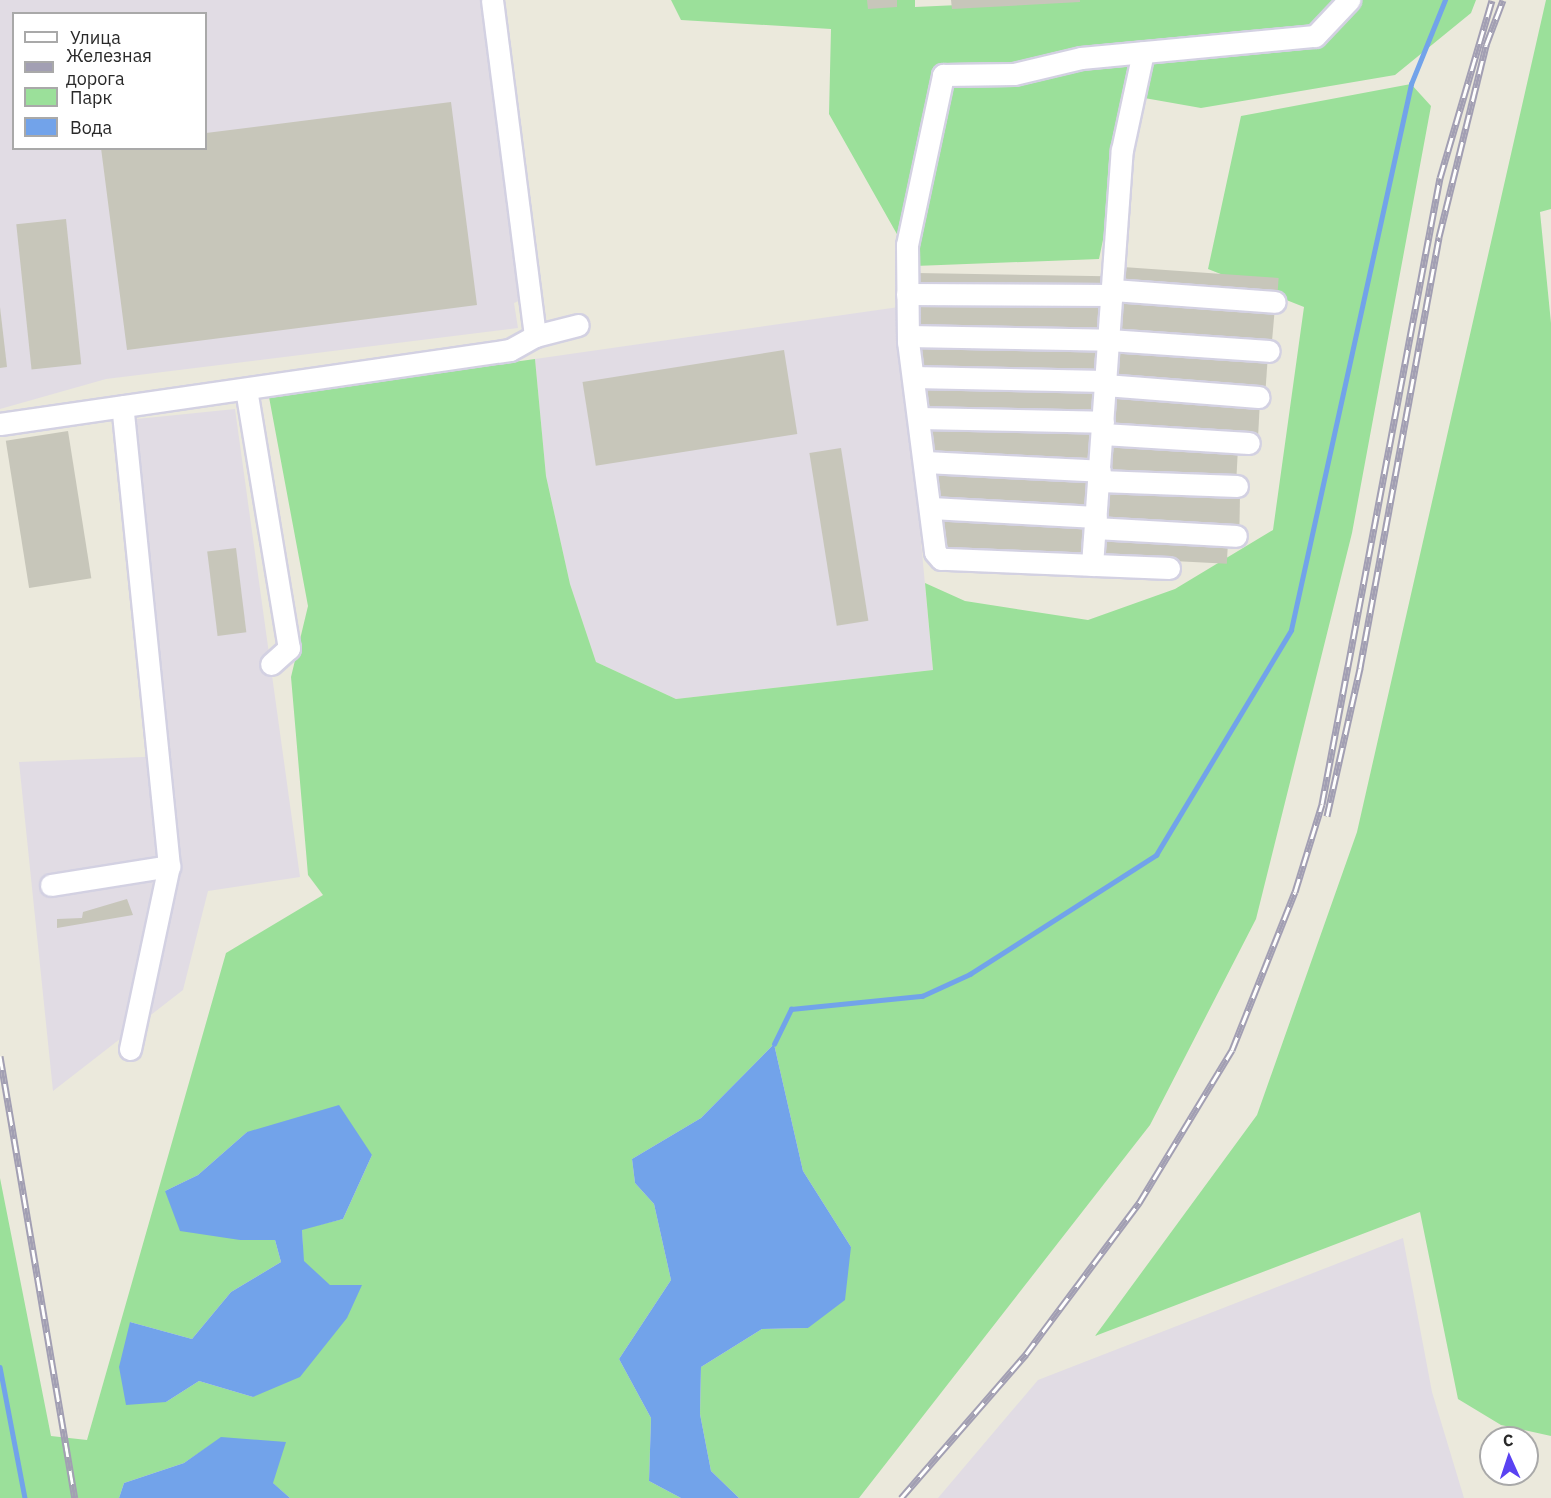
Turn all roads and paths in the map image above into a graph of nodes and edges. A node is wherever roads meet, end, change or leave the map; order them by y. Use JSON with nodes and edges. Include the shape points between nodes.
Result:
{"nodes":[{"id":1,"x":492,"y":0,"type":"edge"},
{"id":2,"x":1348,"y":0,"type":"edge"},
{"id":3,"x":1143,"y":52,"type":"junction"},
{"id":4,"x":1113,"y":292,"type":"junction"},
{"id":5,"x":907,"y":294,"type":"junction"},
{"id":6,"x":1275,"y":303,"type":"dead end"},
{"id":7,"x":578,"y":325,"type":"dead end"},
{"id":8,"x":535,"y":336,"type":"junction"},
{"id":9,"x":908,"y":336,"type":"junction"},
{"id":10,"x":1109,"y":340,"type":"junction"},
{"id":11,"x":1269,"y":351,"type":"dead end"},
{"id":12,"x":913,"y":377,"type":"junction"},
{"id":13,"x":1105,"y":383,"type":"junction"},
{"id":14,"x":246,"y":388,"type":"junction"},
{"id":15,"x":1260,"y":397,"type":"dead end"},
{"id":16,"x":122,"y":406,"type":"junction"},
{"id":17,"x":919,"y":418,"type":"junction"},
{"id":18,"x":0,"y":424,"type":"edge"},
{"id":19,"x":1103,"y":428,"type":"junction"},
{"id":20,"x":1249,"y":443,"type":"dead end"},
{"id":21,"x":925,"y":462,"type":"junction"},
{"id":22,"x":1099,"y":476,"type":"junction"},
{"id":23,"x":1237,"y":486,"type":"dead end"},
{"id":24,"x":931,"y":508,"type":"junction"},
{"id":25,"x":1095,"y":522,"type":"junction"},
{"id":26,"x":1236,"y":536,"type":"dead end"},
{"id":27,"x":1092,"y":565,"type":"junction"},
{"id":28,"x":1169,"y":568,"type":"dead end"},
{"id":29,"x":271,"y":664,"type":"dead end"},
{"id":30,"x":169,"y":866,"type":"junction"},
{"id":31,"x":51,"y":885,"type":"dead end"},
{"id":32,"x":130,"y":1049,"type":"dead end"}],
"edges":[{"from":1,"to":8,"type":"lane"},
{"from":2,"to":3,"type":"lane","via":[[1315,36]]},
{"from":3,"to":4,"type":"lane","via":[[1122,150]]},
{"from":3,"to":5,"type":"lane","via":[[1081,58],[1014,74],[943,75],[910,220]]},
{"from":4,"to":5,"type":"lane"},
{"from":4,"to":6,"type":"lane"},
{"from":4,"to":10,"type":"lane"},
{"from":5,"to":9,"type":"lane"},
{"from":7,"to":8,"type":"lane"},
{"from":8,"to":14,"type":"lane","via":[[510,350]]},
{"from":9,"to":10,"type":"lane"},
{"from":9,"to":12,"type":"lane"},
{"from":10,"to":11,"type":"lane"},
{"from":10,"to":13,"type":"lane"},
{"from":12,"to":13,"type":"lane"},
{"from":12,"to":17,"type":"lane"},
{"from":13,"to":15,"type":"lane"},
{"from":13,"to":19,"type":"lane"},
{"from":14,"to":16,"type":"lane"},
{"from":14,"to":29,"type":"lane","via":[[289,648]]},
{"from":16,"to":18,"type":"lane"},
{"from":16,"to":30,"type":"lane"},
{"from":17,"to":19,"type":"lane"},
{"from":17,"to":21,"type":"lane"},
{"from":19,"to":20,"type":"lane"},
{"from":19,"to":22,"type":"lane"},
{"from":21,"to":22,"type":"lane"},
{"from":21,"to":24,"type":"lane"},
{"from":22,"to":23,"type":"lane"},
{"from":22,"to":25,"type":"lane"},
{"from":24,"to":25,"type":"lane"},
{"from":24,"to":27,"type":"lane","via":[[935,552],[941,559]]},
{"from":25,"to":26,"type":"lane"},
{"from":25,"to":27,"type":"lane"},
{"from":27,"to":28,"type":"lane"},
{"from":30,"to":31,"type":"lane"},
{"from":30,"to":32,"type":"lane"}]}
